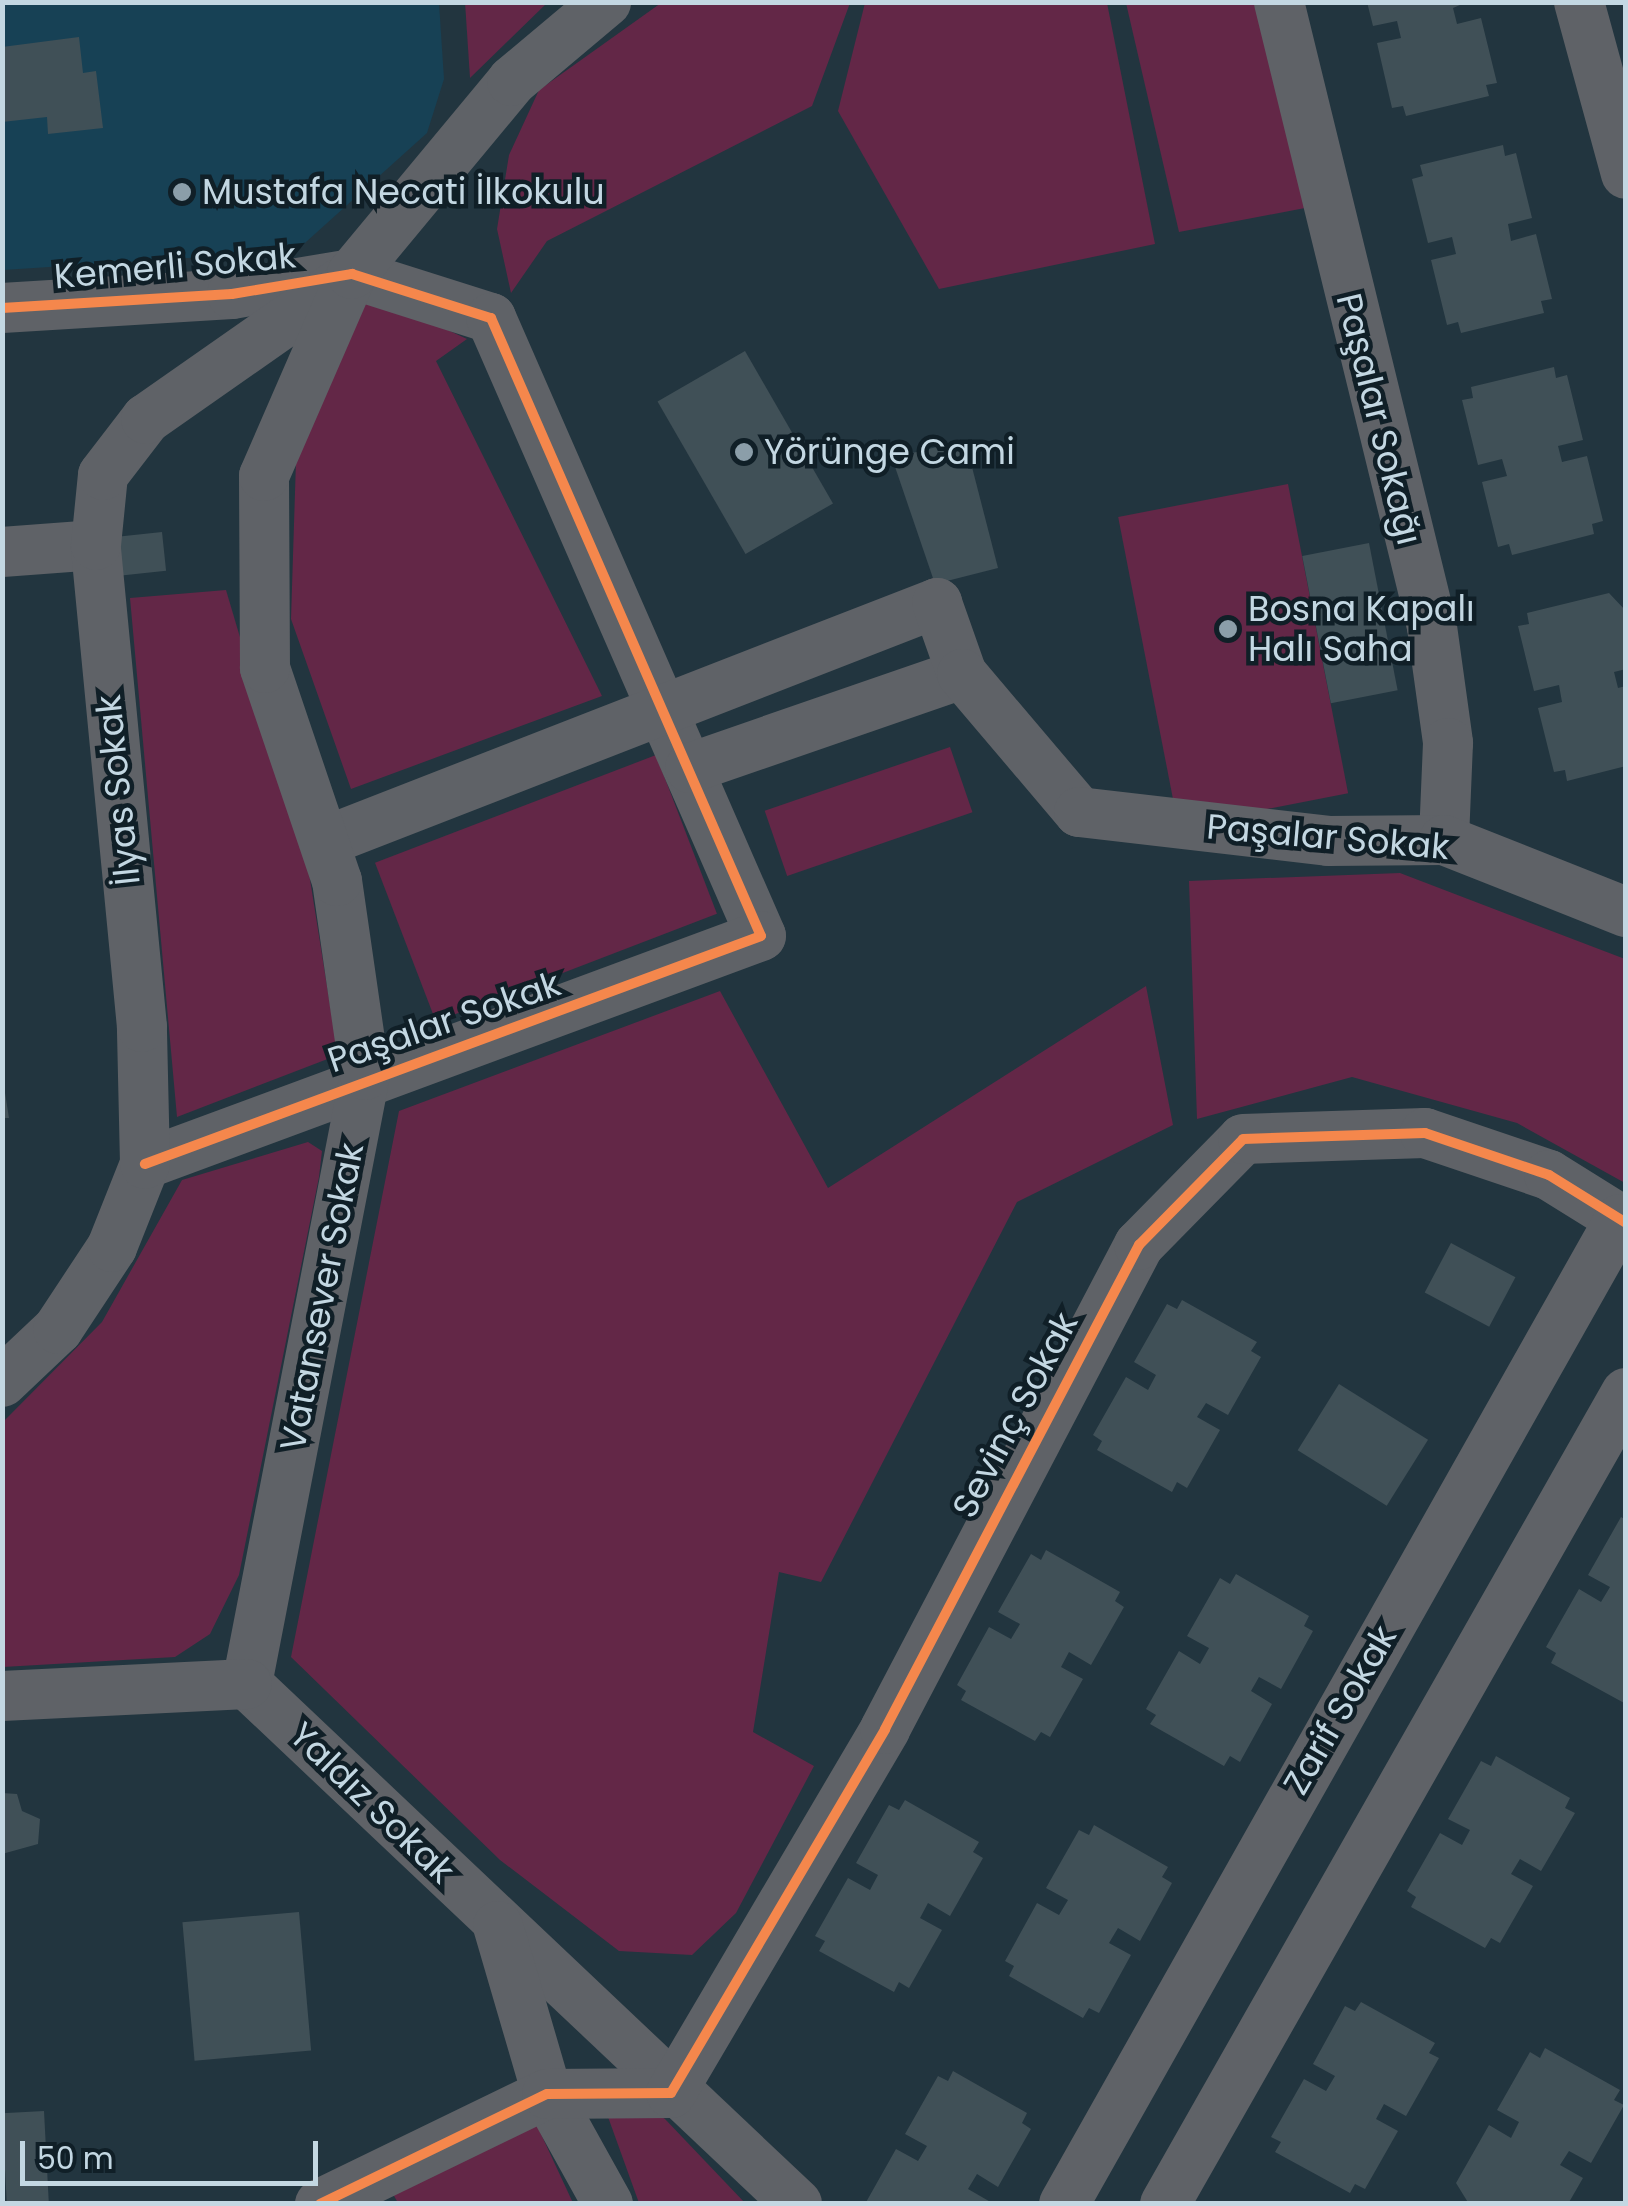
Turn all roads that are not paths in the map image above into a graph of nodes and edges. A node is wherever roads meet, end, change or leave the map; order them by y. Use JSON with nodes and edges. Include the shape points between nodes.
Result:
{"nodes":[{"id":1,"x":606,"y":2,"type":"edge"},
{"id":2,"x":1279,"y":2,"type":"edge"},
{"id":3,"x":1579,"y":2,"type":"edge"},
{"id":4,"x":1626,"y":174,"type":"edge"},
{"id":5,"x":352,"y":274,"type":"junction"},
{"id":6,"x":2,"y":308,"type":"edge"},
{"id":7,"x":96,"y":545,"type":"junction"},
{"id":8,"x":2,"y":552,"type":"edge"},
{"id":9,"x":962,"y":674,"type":"junction"},
{"id":10,"x":660,"y":708,"type":"junction"},
{"id":11,"x":690,"y":768,"type":"junction"},
{"id":12,"x":1444,"y":840,"type":"junction"},
{"id":13,"x":326,"y":841,"type":"junction"},
{"id":14,"x":1626,"y":912,"type":"edge"},
{"id":15,"x":364,"y":1076,"type":"junction"},
{"id":16,"x":145,"y":1164,"type":"junction"},
{"id":17,"x":1622,"y":1221,"type":"edge"},
{"id":18,"x":2,"y":1382,"type":"edge"},
{"id":19,"x":1626,"y":1392,"type":"edge"},
{"id":20,"x":247,"y":1684,"type":"junction"},
{"id":21,"x":2,"y":1696,"type":"edge"},
{"id":22,"x":497,"y":1922,"type":"junction"},
{"id":23,"x":670,"y":2093,"type":"junction"},
{"id":24,"x":548,"y":2094,"type":"junction"},
{"id":25,"x":320,"y":2204,"type":"edge"},
{"id":26,"x":608,"y":2204,"type":"edge"},
{"id":27,"x":797,"y":2204,"type":"edge"},
{"id":28,"x":1064,"y":2204,"type":"edge"},
{"id":29,"x":1165,"y":2204,"type":"edge"}],
"edges":[{"from":1,"to":5,"type":"street","via":[[512,80]]},
{"from":2,"to":12,"type":"street","name":"Paşalar Sokağı","via":[[1432,627],[1448,743]]},
{"from":3,"to":4,"type":"street"},
{"from":5,"to":6,"type":"street","name":"Kemerli Sokak","via":[[232,294]]},
{"from":5,"to":7,"type":"street","name":"İlyas Sokak","via":[[146,419],[104,475]]},
{"from":5,"to":10,"type":"street","via":[[492,318]]},
{"from":5,"to":13,"type":"street","name":"Vatansever Sokak","via":[[264,476],[265,668]]},
{"from":7,"to":8,"type":"street"},
{"from":7,"to":16,"type":"street","name":"İlyas Sokak","via":[[142,1027]]},
{"from":9,"to":10,"type":"street","via":[[936,604]]},
{"from":9,"to":11,"type":"street"},
{"from":9,"to":12,"type":"street","name":"Paşalar Sokak","via":[[1079,812],[1328,841]]},
{"from":10,"to":11,"type":"street"},
{"from":10,"to":13,"type":"street"},
{"from":11,"to":15,"type":"street","name":"Paşalar Sokak","via":[[761,936],[690,969]]},
{"from":12,"to":14,"type":"street","name":"Paşalar Sokak"},
{"from":13,"to":15,"type":"street","name":"Vatansever Sokak"},
{"from":15,"to":16,"type":"street","name":"Paşalar Sokak"},
{"from":15,"to":20,"type":"street","name":"Vatansever Sokak"},
{"from":16,"to":18,"type":"street","name":"İlyas Sokak","via":[[112,1248],[58,1329]]},
{"from":17,"to":23,"type":"street","name":"Sevinç Sokak","via":[[1550,1175],[1426,1133],[1244,1139],[1139,1244],[885,1729]]},
{"from":17,"to":28,"type":"street","name":"Zarif Sokak"},
{"from":19,"to":29,"type":"street"},
{"from":20,"to":21,"type":"street"},
{"from":20,"to":22,"type":"street","name":"Yaldız Sokak"},
{"from":22,"to":23,"type":"street","name":"Yaldız Sokak"},
{"from":22,"to":24,"type":"street","name":"Yaldız Sokak"},
{"from":23,"to":24,"type":"street"},
{"from":23,"to":27,"type":"street","name":"Yaldız Sokak"},
{"from":24,"to":25,"type":"street"},
{"from":24,"to":26,"type":"street","name":"Yaldız Sokak"}]}
